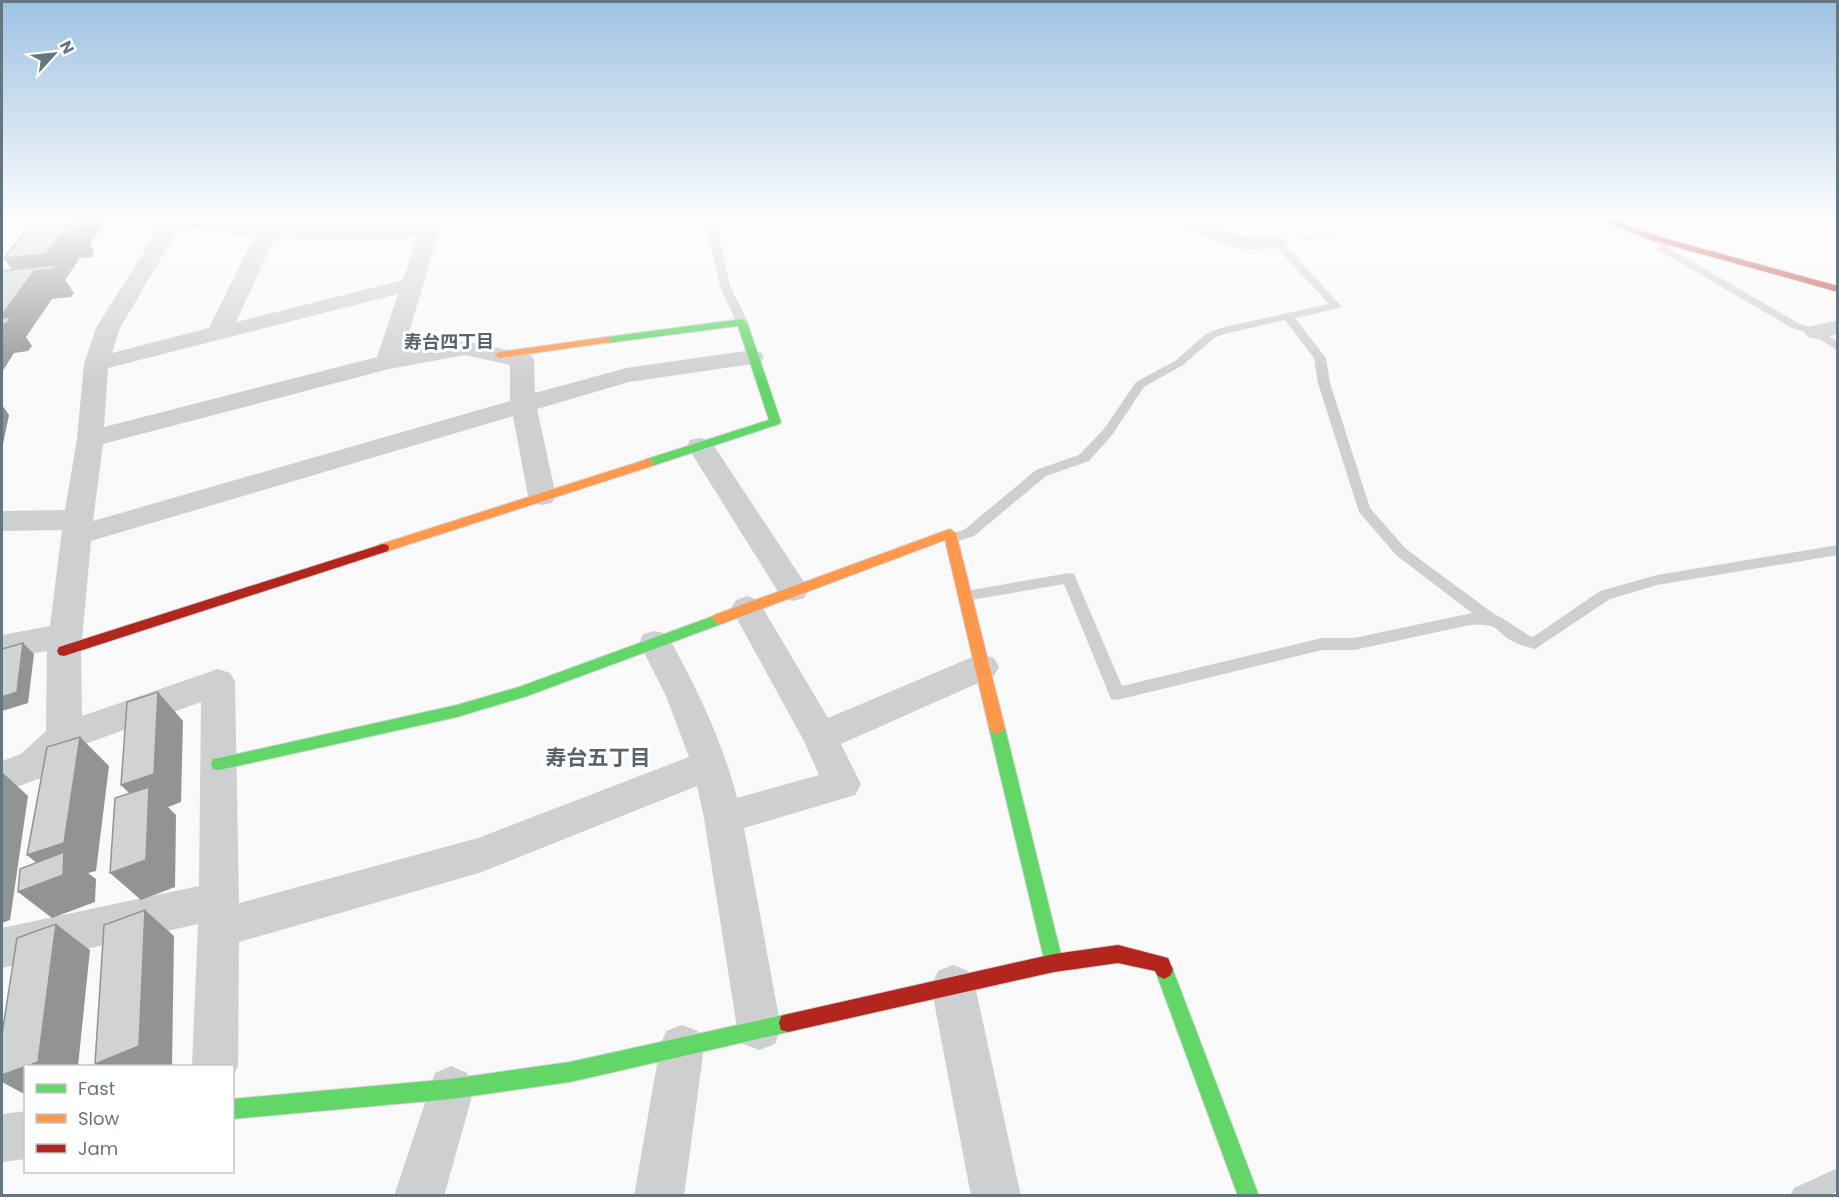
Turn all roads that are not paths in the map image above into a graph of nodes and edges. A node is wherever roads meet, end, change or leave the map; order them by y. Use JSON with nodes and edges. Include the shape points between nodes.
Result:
{"nodes":[{"id":1,"x":141,"y":274,"type":"edge"},
{"id":2,"x":247,"y":274,"type":"edge"},
{"id":3,"x":415,"y":274,"type":"edge"},
{"id":4,"x":722,"y":274,"type":"edge"},
{"id":5,"x":1306,"y":274,"type":"edge"},
{"id":6,"x":1706,"y":274,"type":"edge"},
{"id":7,"x":1784,"y":274,"type":"edge"},
{"id":8,"x":412,"y":284,"type":"junction"},
{"id":9,"x":1838,"y":289,"type":"edge"},
{"id":10,"x":1287,"y":316,"type":"junction"},
{"id":11,"x":742,"y":322,"type":"junction"},
{"id":12,"x":1827,"y":330,"type":"edge"},
{"id":13,"x":219,"y":332,"type":"junction"},
{"id":14,"x":1838,"y":348,"type":"edge"},
{"id":15,"x":499,"y":355,"type":"junction"},
{"id":16,"x":752,"y":357,"type":"junction"},
{"id":17,"x":388,"y":362,"type":"junction"},
{"id":18,"x":96,"y":364,"type":"junction"},
{"id":19,"x":523,"y":403,"type":"junction"},
{"id":20,"x":90,"y":439,"type":"junction"},
{"id":21,"x":700,"y":446,"type":"junction"},
{"id":22,"x":542,"y":496,"type":"junction"},
{"id":23,"x":2,"y":521,"type":"edge"},
{"id":24,"x":78,"y":528,"type":"junction"},
{"id":25,"x":952,"y":538,"type":"junction"},
{"id":26,"x":1838,"y":550,"type":"edge"},
{"id":27,"x":793,"y":590,"type":"junction"},
{"id":28,"x":965,"y":596,"type":"junction"},
{"id":29,"x":747,"y":608,"type":"junction"},
{"id":30,"x":1489,"y":618,"type":"junction"},
{"id":31,"x":655,"y":643,"type":"junction"},
{"id":32,"x":65,"y":644,"type":"junction"},
{"id":33,"x":2,"y":647,"type":"edge"},
{"id":34,"x":982,"y":667,"type":"junction"},
{"id":35,"x":64,"y":737,"type":"junction"},
{"id":36,"x":820,"y":737,"type":"junction"},
{"id":37,"x":219,"y":764,"type":"junction"},
{"id":38,"x":710,"y":765,"type":"junction"},
{"id":39,"x":2,"y":777,"type":"edge"},
{"id":40,"x":723,"y":818,"type":"junction"},
{"id":41,"x":219,"y":915,"type":"junction"},
{"id":42,"x":2,"y":948,"type":"edge"},
{"id":43,"x":1054,"y":963,"type":"junction"},
{"id":44,"x":953,"y":986,"type":"junction"},
{"id":45,"x":759,"y":1028,"type":"junction"},
{"id":46,"x":682,"y":1047,"type":"junction"},
{"id":47,"x":215,"y":1065,"type":"edge"},
{"id":48,"x":452,"y":1089,"type":"junction"},
{"id":49,"x":234,"y":1109,"type":"edge"},
{"id":50,"x":24,"y":1135,"type":"edge"},
{"id":51,"x":2,"y":1138,"type":"edge"},
{"id":52,"x":1838,"y":1179,"type":"edge"},
{"id":53,"x":419,"y":1196,"type":"edge"},
{"id":54,"x":659,"y":1196,"type":"edge"},
{"id":55,"x":996,"y":1196,"type":"edge"},
{"id":56,"x":1249,"y":1196,"type":"edge"},
{"id":57,"x":1802,"y":1196,"type":"edge"}],
"edges":[{"from":1,"to":18,"type":"street","via":[[108,328]]},
{"from":2,"to":13,"type":"street"},
{"from":3,"to":8,"type":"street"},
{"from":4,"to":11,"type":"lane"},
{"from":5,"to":10,"type":"lane","via":[[1336,306]]},
{"from":6,"to":12,"type":"lane","via":[[1796,326]]},
{"from":7,"to":9,"type":"street"},
{"from":8,"to":13,"type":"street"},
{"from":8,"to":17,"type":"street"},
{"from":10,"to":25,"type":"lane","via":[[1210,336],[1179,363],[1140,385],[1108,432],[1084,458],[1041,473],[969,533]]},
{"from":10,"to":30,"type":"lane","via":[[1320,358],[1324,383],[1364,509],[1401,552]]},
{"from":11,"to":15,"type":"street"},
{"from":11,"to":16,"type":"street"},
{"from":12,"to":14,"type":"lane"},
{"from":13,"to":18,"type":"street"},
{"from":15,"to":17,"type":"street","via":[[465,348]]},
{"from":15,"to":19,"type":"street","via":[[522,360]]},
{"from":16,"to":19,"type":"street","via":[[626,375]]},
{"from":16,"to":21,"type":"street","via":[[775,422]]},
{"from":17,"to":20,"type":"street"},
{"from":18,"to":20,"type":"street"},
{"from":19,"to":22,"type":"street"},
{"from":19,"to":24,"type":"street"},
{"from":20,"to":24,"type":"street"},
{"from":21,"to":22,"type":"street"},
{"from":21,"to":27,"type":"street"},
{"from":22,"to":32,"type":"street"},
{"from":23,"to":24,"type":"street"},
{"from":24,"to":32,"type":"street"},
{"from":25,"to":27,"type":"street","via":[[951,533]]},
{"from":25,"to":28,"type":"street"},
{"from":26,"to":30,"type":"lane","via":[[1657,580],[1605,595],[1535,643],[1521,639]]},
{"from":27,"to":29,"type":"street"},
{"from":28,"to":30,"type":"lane","via":[[1069,578],[1117,694],[1322,644],[1354,644]]},
{"from":28,"to":34,"type":"street"},
{"from":29,"to":31,"type":"street"},
{"from":29,"to":36,"type":"street"},
{"from":31,"to":37,"type":"street","via":[[522,692],[457,711]]},
{"from":31,"to":38,"type":"street","via":[[683,696]]},
{"from":32,"to":33,"type":"street"},
{"from":32,"to":35,"type":"street"},
{"from":34,"to":36,"type":"street"},
{"from":34,"to":43,"type":"street"},
{"from":35,"to":37,"type":"street","via":[[218,682]]},
{"from":35,"to":39,"type":"street","via":[[34,765]]},
{"from":36,"to":40,"type":"street","via":[[842,784]]},
{"from":37,"to":41,"type":"street"},
{"from":38,"to":40,"type":"street"},
{"from":38,"to":41,"type":"street","via":[[479,855]]},
{"from":40,"to":45,"type":"street"},
{"from":41,"to":42,"type":"street"},
{"from":41,"to":47,"type":"street"},
{"from":43,"to":44,"type":"street"},
{"from":43,"to":56,"type":"street","via":[[1118,954],[1162,964]]},
{"from":44,"to":45,"type":"street"},
{"from":44,"to":55,"type":"street"},
{"from":45,"to":46,"type":"street"},
{"from":46,"to":48,"type":"street","via":[[570,1072]]},
{"from":46,"to":54,"type":"street"},
{"from":48,"to":49,"type":"street"},
{"from":48,"to":53,"type":"street"},
{"from":50,"to":51,"type":"street"},
{"from":52,"to":57,"type":"lane"}]}
